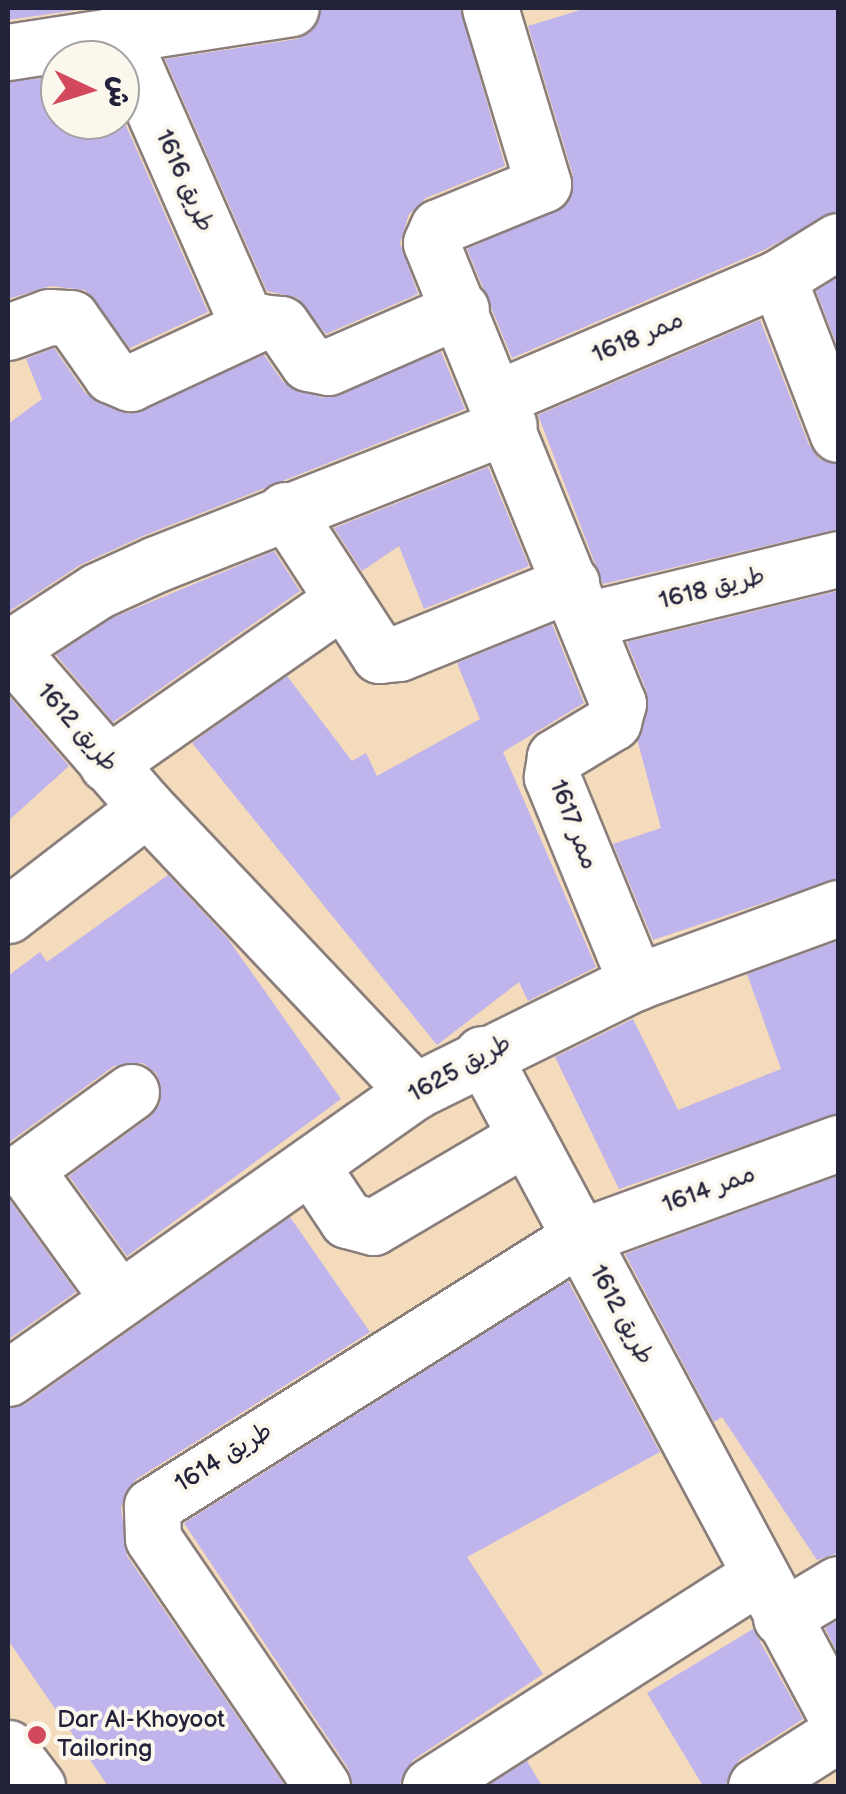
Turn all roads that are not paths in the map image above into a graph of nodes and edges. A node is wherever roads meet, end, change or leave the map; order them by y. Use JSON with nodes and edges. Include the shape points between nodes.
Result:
{"nodes":[{"id":1,"x":291,"y":8,"type":"edge"},
{"id":2,"x":490,"y":8,"type":"edge"},
{"id":3,"x":120,"y":36,"type":"junction"},
{"id":4,"x":8,"y":52,"type":"edge"},
{"id":5,"x":838,"y":241,"type":"edge"},
{"id":6,"x":778,"y":278,"type":"junction"},
{"id":7,"x":461,"y":309,"type":"junction"},
{"id":8,"x":248,"y":326,"type":"junction"},
{"id":9,"x":8,"y":332,"type":"edge"},
{"id":10,"x":503,"y":412,"type":"junction"},
{"id":11,"x":837,"y":425,"type":"edge"},
{"id":12,"x":285,"y":510,"type":"junction"},
{"id":13,"x":838,"y":559,"type":"edge"},
{"id":14,"x":341,"y":601,"type":"junction"},
{"id":15,"x":578,"y":602,"type":"junction"},
{"id":16,"x":8,"y":649,"type":"edge"},
{"id":17,"x":107,"y":764,"type":"junction"},
{"id":18,"x":147,"y":808,"type":"junction"},
{"id":19,"x":838,"y":908,"type":"edge"},
{"id":20,"x":8,"y":915,"type":"edge"},
{"id":21,"x":636,"y":982,"type":"junction"},
{"id":22,"x":482,"y":1054,"type":"junction"},
{"id":23,"x":132,"y":1092,"type":"dead end"},
{"id":24,"x":415,"y":1092,"type":"junction"},
{"id":25,"x":526,"y":1137,"type":"junction"},
{"id":26,"x":838,"y":1143,"type":"edge"},
{"id":27,"x":311,"y":1166,"type":"junction"},
{"id":28,"x":580,"y":1237,"type":"junction"},
{"id":29,"x":119,"y":1299,"type":"junction"},
{"id":30,"x":8,"y":1378,"type":"edge"},
{"id":31,"x":838,"y":1584,"type":"edge"},
{"id":32,"x":769,"y":1597,"type":"junction"},
{"id":33,"x":838,"y":1719,"type":"edge"},
{"id":34,"x":838,"y":1734,"type":"edge"},
{"id":35,"x":8,"y":1748,"type":"edge"},
{"id":36,"x":37,"y":1786,"type":"edge"},
{"id":37,"x":322,"y":1786,"type":"edge"},
{"id":38,"x":430,"y":1786,"type":"edge"},
{"id":39,"x":756,"y":1786,"type":"edge"}],
"edges":[{"from":1,"to":3,"type":"street"},
{"from":2,"to":7,"type":"street","name":"ممر 1617","via":[[543,184],[430,233]]},
{"from":3,"to":4,"type":"street"},
{"from":3,"to":8,"type":"street","name":"طريق 1616"},
{"from":5,"to":6,"type":"street","name":"ممر 1618"},
{"from":6,"to":10,"type":"street","name":"ممر 1618"},
{"from":6,"to":11,"type":"street"},
{"from":7,"to":8,"type":"street","via":[[328,368],[308,363],[282,324]]},
{"from":7,"to":10,"type":"street","name":"ممر 1617"},
{"from":8,"to":9,"type":"street","via":[[130,383],[111,375],[71,318]]},
{"from":10,"to":12,"type":"street"},
{"from":10,"to":15,"type":"street","name":"ممر 1617"},
{"from":12,"to":14,"type":"street"},
{"from":12,"to":16,"type":"street","via":[[97,591]]},
{"from":13,"to":15,"type":"street","name":"طريق 1618"},
{"from":14,"to":15,"type":"street","via":[[371,650],[390,656]]},
{"from":14,"to":17,"type":"street"},
{"from":15,"to":21,"type":"street","name":"ممر 1617","via":[[619,714],[555,757],[552,776]]},
{"from":16,"to":17,"type":"street","name":"طريق 1612"},
{"from":17,"to":18,"type":"street","name":"طريق 1612"},
{"from":18,"to":20,"type":"street"},
{"from":18,"to":24,"type":"street","name":"طريق 1612"},
{"from":19,"to":21,"type":"street","name":"طريق 1625"},
{"from":21,"to":22,"type":"street","name":"طريق 1625"},
{"from":22,"to":24,"type":"street","name":"طريق 1625"},
{"from":22,"to":25,"type":"street","name":"طريق 1612"},
{"from":23,"to":29,"type":"street","via":[[25,1169]]},
{"from":24,"to":27,"type":"street","name":"طريق 1625"},
{"from":25,"to":27,"type":"street","via":[[373,1227],[346,1220]]},
{"from":25,"to":28,"type":"street","name":"طريق 1612"},
{"from":26,"to":28,"type":"street","name":"ممر 1614"},
{"from":27,"to":29,"type":"street","name":"طريق 1625"},
{"from":28,"to":32,"type":"street","name":"طريق 1612"},
{"from":28,"to":37,"type":"street","name":"طريق 1614","via":[[152,1506],[152,1538]]},
{"from":29,"to":30,"type":"street","name":"طريق 1625"},
{"from":31,"to":32,"type":"street"},
{"from":32,"to":33,"type":"street","name":"طريق 1612"},
{"from":32,"to":38,"type":"street"},
{"from":34,"to":39,"type":"street"},
{"from":35,"to":36,"type":"street"}]}
